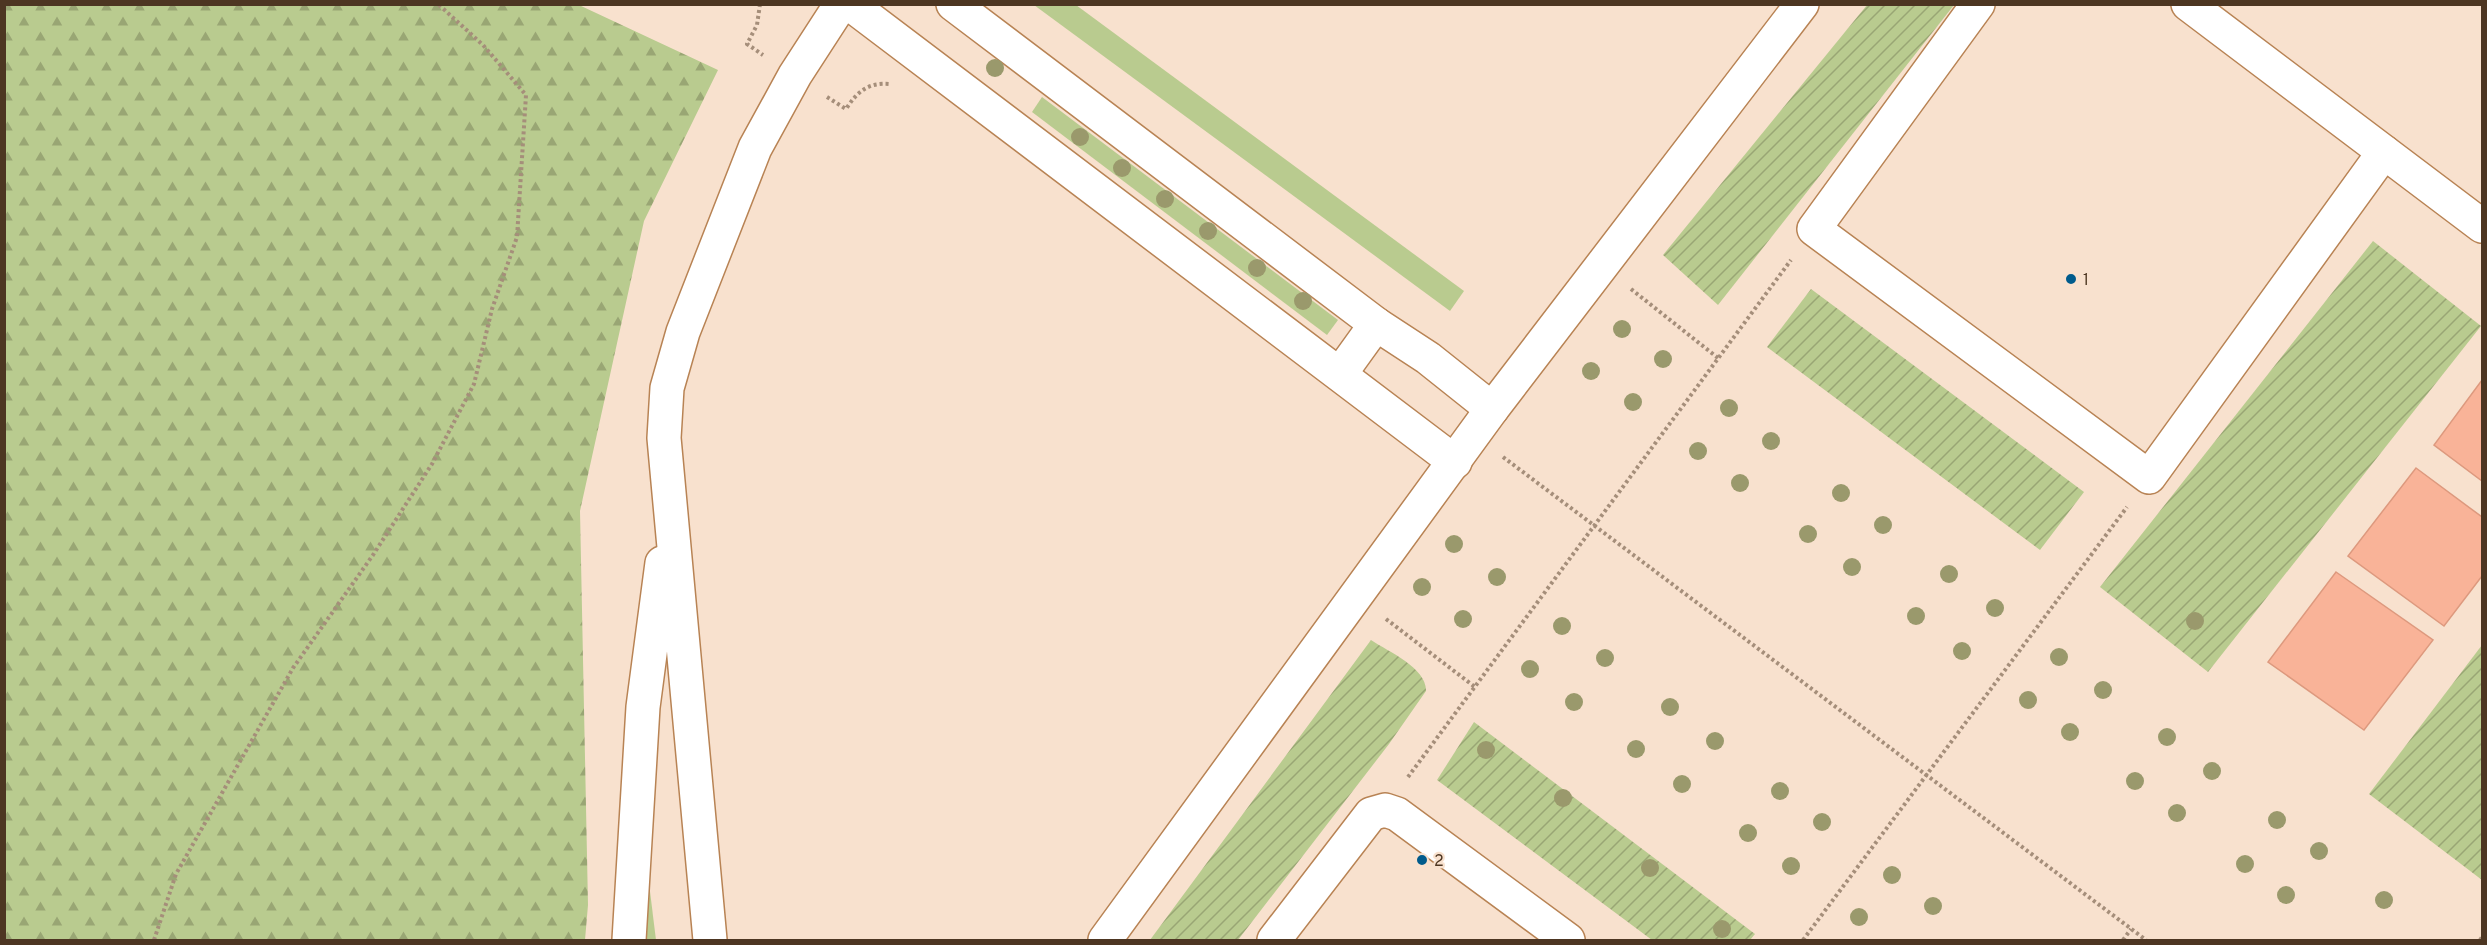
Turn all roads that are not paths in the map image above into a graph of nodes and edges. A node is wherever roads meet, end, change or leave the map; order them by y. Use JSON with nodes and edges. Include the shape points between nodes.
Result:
{"nodes":[{"id":1,"x":841,"y":4,"type":"edge"},
{"id":2,"x":850,"y":4,"type":"edge"},
{"id":3,"x":953,"y":4,"type":"edge"},
{"id":4,"x":1802,"y":4,"type":"edge"},
{"id":5,"x":1978,"y":4,"type":"edge"},
{"id":6,"x":2188,"y":4,"type":"edge"},
{"id":7,"x":2384,"y":152,"type":"junction"},
{"id":8,"x":2482,"y":226,"type":"edge"},
{"id":9,"x":1376,"y":324,"type":"junction"},
{"id":10,"x":1340,"y":375,"type":"junction"},
{"id":11,"x":1492,"y":409,"type":"junction"},
{"id":12,"x":1455,"y":462,"type":"junction"},
{"id":13,"x":670,"y":505,"type":"junction"},
{"id":14,"x":628,"y":940,"type":"edge"},
{"id":15,"x":711,"y":940,"type":"edge"},
{"id":16,"x":1105,"y":940,"type":"edge"},
{"id":17,"x":1274,"y":940,"type":"edge"},
{"id":18,"x":1568,"y":940,"type":"edge"}],
"edges":[{"from":1,"to":13,"type":"street","via":[[795,75],[755,148],[687,322],[667,388],[663,438]]},
{"from":2,"to":10,"type":"street"},
{"from":3,"to":9,"type":"street"},
{"from":4,"to":11,"type":"street"},
{"from":5,"to":7,"type":"street","via":[[1814,229],[2149,477]]},
{"from":6,"to":7,"type":"street"},
{"from":7,"to":8,"type":"street"},
{"from":9,"to":10,"type":"street"},
{"from":9,"to":11,"type":"street","via":[[1428,358]]},
{"from":10,"to":12,"type":"street"},
{"from":11,"to":12,"type":"street"},
{"from":12,"to":16,"type":"street"},
{"from":13,"to":14,"type":"street","via":[[643,707]]},
{"from":13,"to":15,"type":"street"},
{"from":17,"to":18,"type":"street","via":[[1371,814],[1385,810],[1397,814]]}]}
